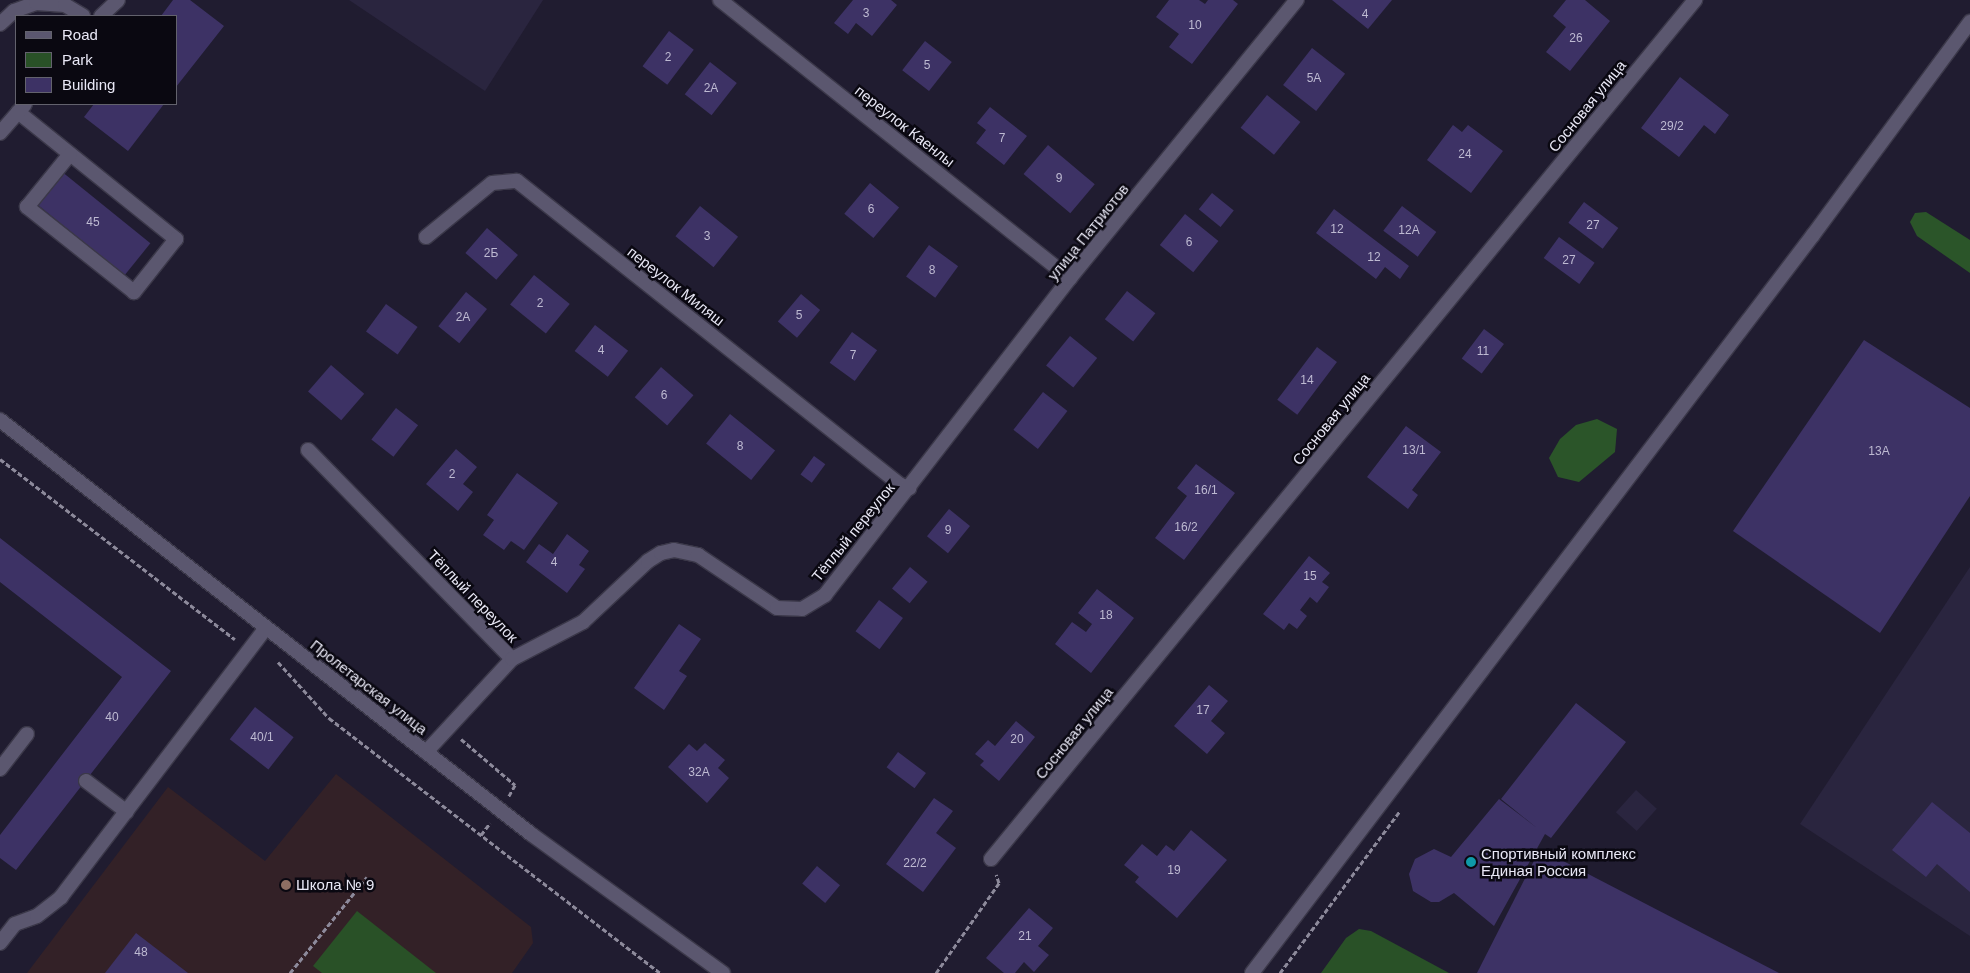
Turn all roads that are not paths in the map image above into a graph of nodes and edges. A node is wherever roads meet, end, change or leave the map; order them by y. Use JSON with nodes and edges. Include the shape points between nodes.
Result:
{"nodes":[{"id":1,"x":118,"y":0,"type":"edge"},
{"id":2,"x":720,"y":0,"type":"edge"},
{"id":3,"x":1297,"y":0,"type":"edge"},
{"id":4,"x":1695,"y":0,"type":"edge"},
{"id":5,"x":81,"y":15,"type":"edge"},
{"id":6,"x":102,"y":15,"type":"edge"},
{"id":7,"x":1970,"y":22,"type":"edge"},
{"id":8,"x":0,"y":24,"type":"edge"},
{"id":9,"x":21,"y":108,"type":"edge"},
{"id":10,"x":0,"y":133,"type":"edge"},
{"id":11,"x":70,"y":154,"type":"junction"},
{"id":12,"x":426,"y":237,"type":"dead end"},
{"id":13,"x":1070,"y":278,"type":"junction"},
{"id":14,"x":0,"y":420,"type":"edge"},
{"id":15,"x":308,"y":450,"type":"dead end"},
{"id":16,"x":905,"y":487,"type":"junction"},
{"id":17,"x":266,"y":628,"type":"junction"},
{"id":18,"x":512,"y":659,"type":"junction"},
{"id":19,"x":27,"y":734,"type":"dead end"},
{"id":20,"x":426,"y":752,"type":"junction"},
{"id":21,"x":0,"y":769,"type":"edge"},
{"id":22,"x":86,"y":781,"type":"dead end"},
{"id":23,"x":126,"y":812,"type":"junction"},
{"id":24,"x":991,"y":859,"type":"road end"},
{"id":25,"x":0,"y":943,"type":"edge"},
{"id":26,"x":723,"y":973,"type":"edge"},
{"id":27,"x":1252,"y":973,"type":"edge"}],
"edges":[{"from":1,"to":6,"type":"street"},
{"from":2,"to":13,"type":"street","name":"переулок Каенлы"},
{"from":3,"to":13,"type":"street","name":"улица Патриотов"},
{"from":4,"to":24,"type":"street","name":"Сосновая улица"},
{"from":5,"to":8,"type":"street","via":[[65,6],[36,3],[14,11]]},
{"from":7,"to":27,"type":"street"},
{"from":9,"to":10,"type":"street"},
{"from":9,"to":11,"type":"street"},
{"from":11,"to":11,"type":"street","via":[[176,239],[134,292],[28,207]]},
{"from":12,"to":16,"type":"street","name":"переулок Миляш","via":[[492,183],[517,181]]},
{"from":13,"to":16,"type":"street","name":"улица Патриотов"},
{"from":14,"to":17,"type":"street","name":"Пролетарская улица"},
{"from":15,"to":18,"type":"street","name":"Тёплый переулок"},
{"from":16,"to":18,"type":"street","name":"Тёплый переулок","via":[[824,595],[808,606],[789,610],[777,608],[698,555],[674,550],[648,561],[583,622]]},
{"from":17,"to":20,"type":"street","name":"Пролетарская улица"},
{"from":17,"to":23,"type":"street"},
{"from":18,"to":20,"type":"street"},
{"from":19,"to":21,"type":"street"},
{"from":20,"to":26,"type":"street","name":"Пролетарская улица","via":[[531,834]]},
{"from":22,"to":23,"type":"street"},
{"from":23,"to":25,"type":"street","via":[[61,897],[37,916],[15,924]]}]}
